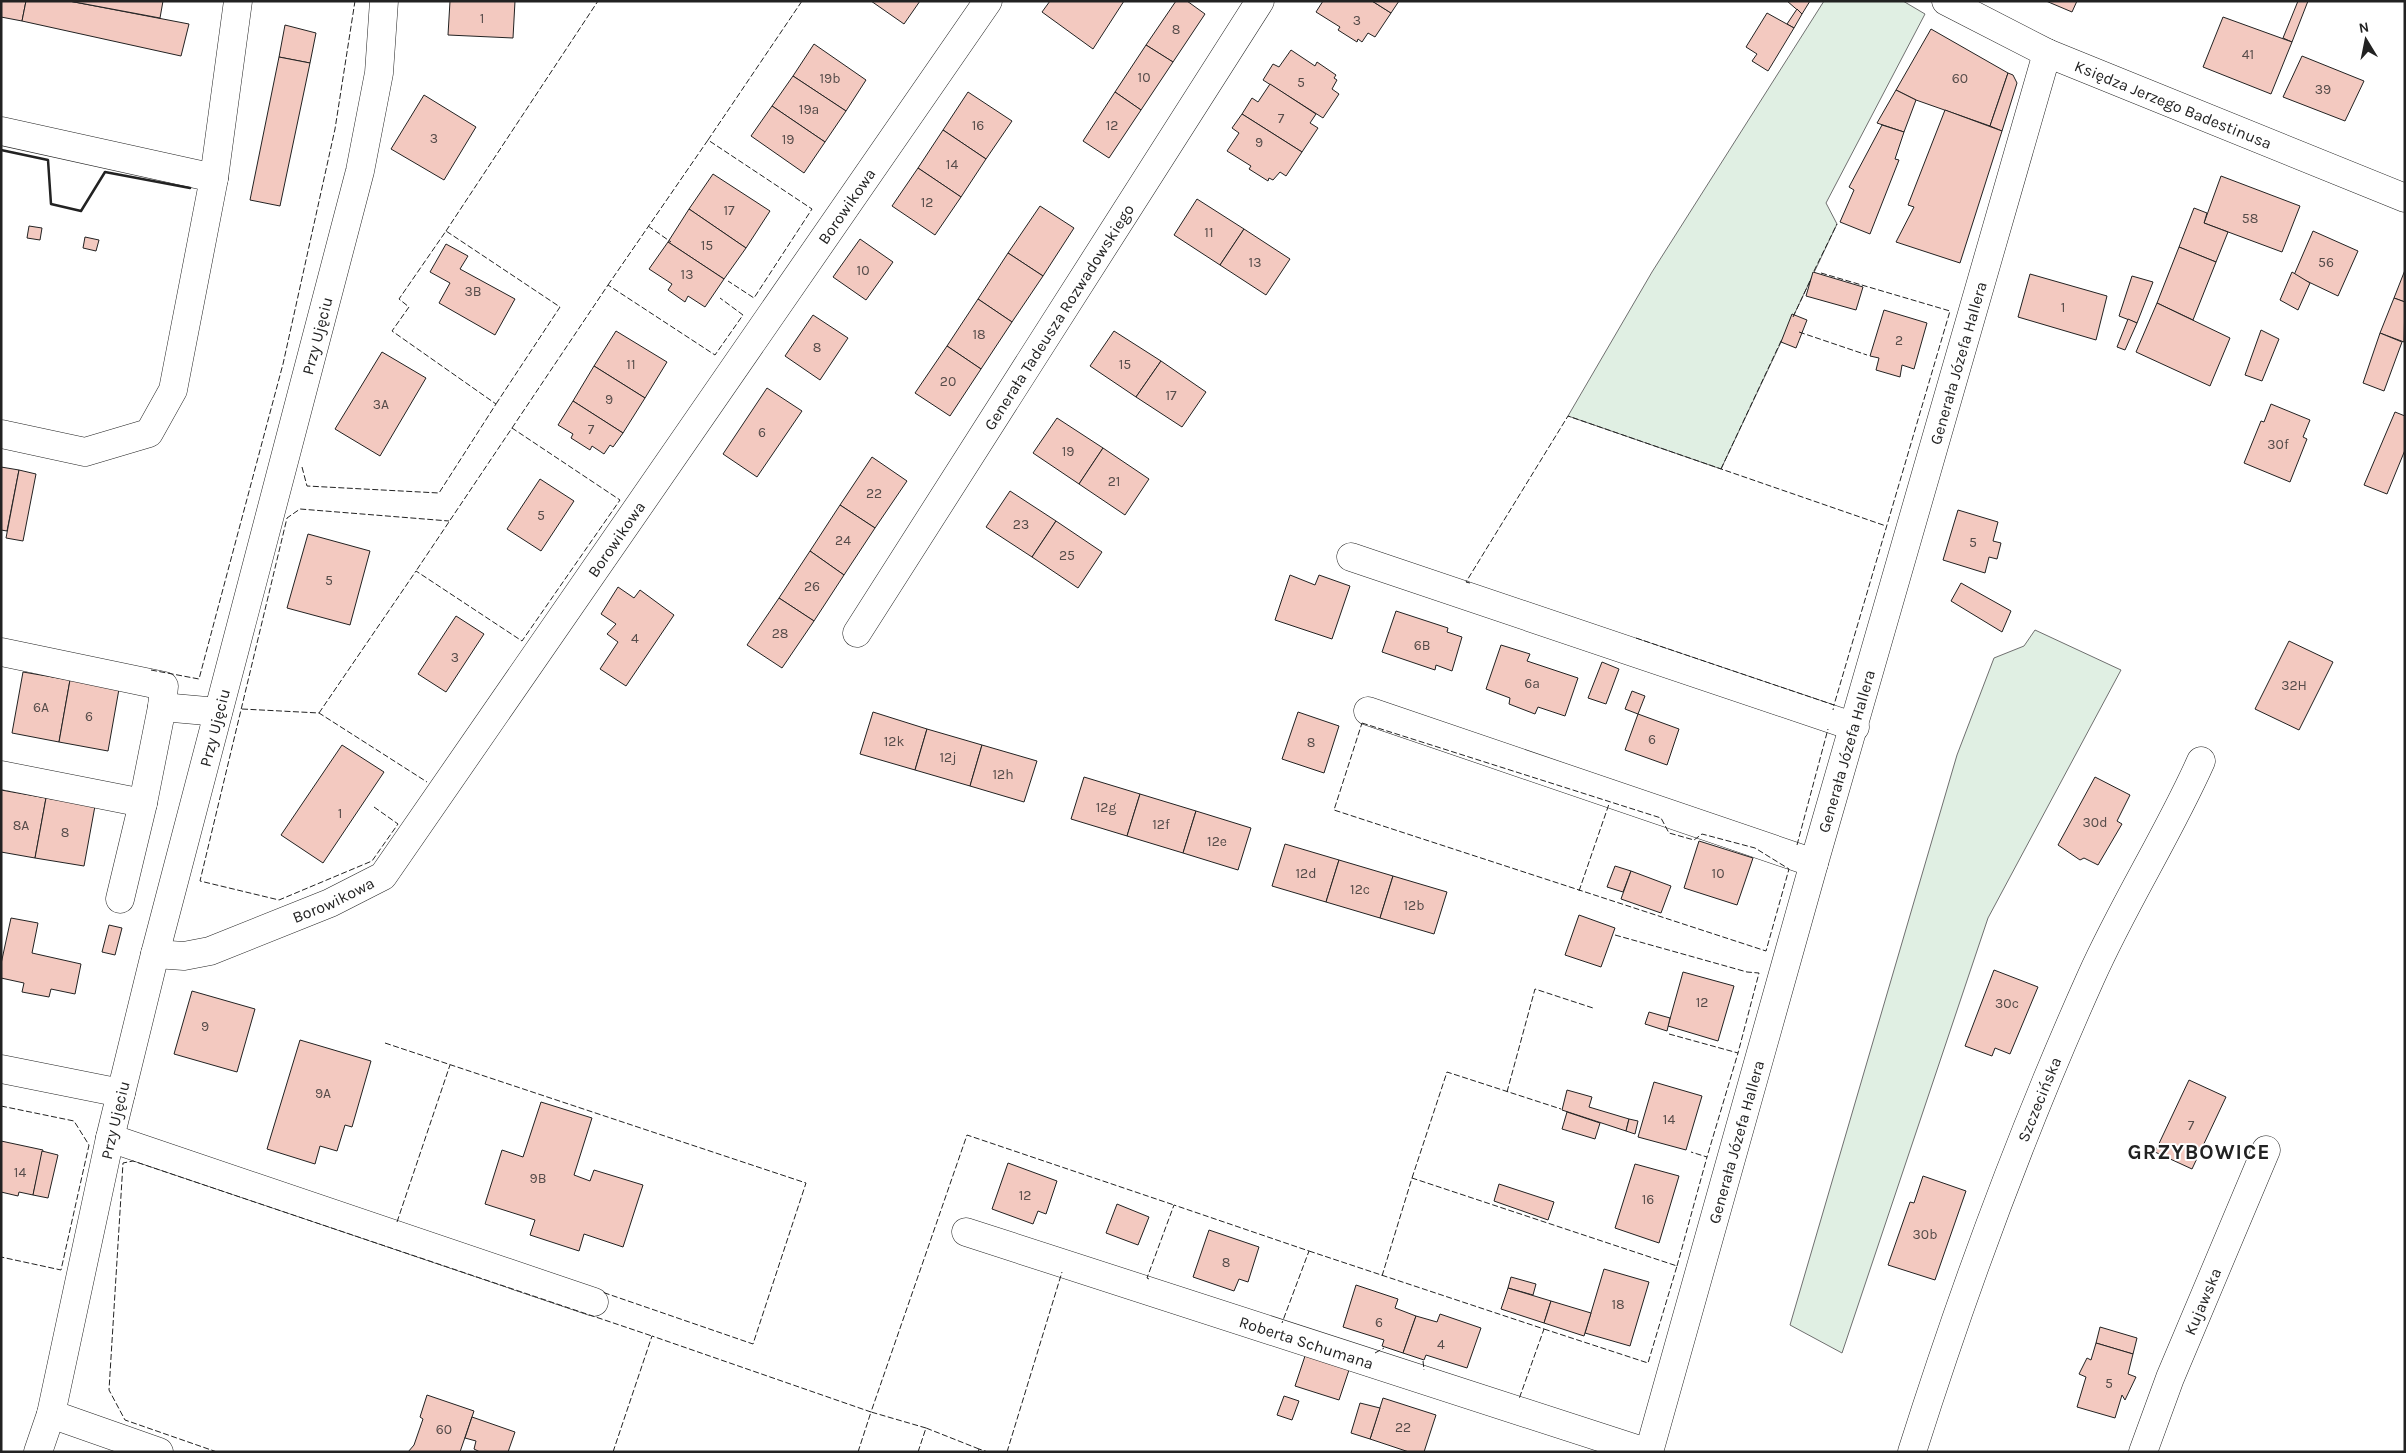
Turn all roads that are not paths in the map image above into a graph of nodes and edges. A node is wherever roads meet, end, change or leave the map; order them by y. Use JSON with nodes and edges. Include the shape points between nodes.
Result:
{"nodes":[{"id":1,"x":238,"y":1,"type":"edge"},
{"id":2,"x":384,"y":1,"type":"edge"},
{"id":3,"x":988,"y":1,"type":"edge"},
{"id":4,"x":1260,"y":1,"type":"edge"},
{"id":5,"x":1946,"y":1,"type":"edge"},
{"id":6,"x":2047,"y":53,"type":"junction"},
{"id":7,"x":1,"y":131,"type":"edge"},
{"id":8,"x":214,"y":178,"type":"junction"},
{"id":9,"x":2405,"y":198,"type":"edge"},
{"id":10,"x":1,"y":434,"type":"edge"},
{"id":11,"x":1351,"y":557,"type":"dead end"},
{"id":12,"x":856,"y":633,"type":"dead end"},
{"id":13,"x":1,"y":652,"type":"edge"},
{"id":14,"x":162,"y":707,"type":"junction"},
{"id":15,"x":1368,"y":711,"type":"dead end"},
{"id":16,"x":218,"y":712,"type":"junction"},
{"id":17,"x":1854,"y":727,"type":"junction"},
{"id":18,"x":2202,"y":761,"type":"dead end"},
{"id":19,"x":1,"y":775,"type":"edge"},
{"id":20,"x":143,"y":804,"type":"junction"},
{"id":21,"x":1814,"y":862,"type":"junction"},
{"id":22,"x":120,"y":899,"type":"dead end"},
{"id":23,"x":155,"y":954,"type":"junction"},
{"id":24,"x":1,"y":1069,"type":"edge"},
{"id":25,"x":121,"y":1093,"type":"junction"},
{"id":26,"x":110,"y":1138,"type":"junction"},
{"id":27,"x":2266,"y":1150,"type":"dead end"},
{"id":28,"x":966,"y":1232,"type":"dead end"},
{"id":29,"x":594,"y":1302,"type":"dead end"},
{"id":30,"x":51,"y":1414,"type":"junction"},
{"id":31,"x":38,"y":1452,"type":"edge"},
{"id":32,"x":159,"y":1452,"type":"edge"},
{"id":33,"x":1647,"y":1452,"type":"edge"},
{"id":34,"x":1912,"y":1452,"type":"edge"},
{"id":35,"x":2143,"y":1452,"type":"edge"}],
"edges":[{"from":1,"to":8,"type":"street"},
{"from":2,"to":16,"type":"street","name":"Przy Ujęciu","via":[[379,73],[360,171]]},
{"from":3,"to":23,"type":"street","name":"Borowikowa","via":[[383,876],[330,904],[210,951],[184,956]]},
{"from":4,"to":12,"type":"street","name":"Generała Tadeusza Rozwadowskiego"},
{"from":5,"to":6,"type":"street","name":"Księdza Jerzego Badestinusa"},
{"from":6,"to":9,"type":"street","name":"Księdza Jerzego Badestinusa"},
{"from":6,"to":17,"type":"street","name":"Generała Józefa Hallera"},
{"from":7,"to":8,"type":"street"},
{"from":8,"to":10,"type":"street","via":[[172,390],[149,433],[85,452]]},
{"from":11,"to":17,"type":"street"},
{"from":13,"to":14,"type":"street","via":[[164,686]]},
{"from":14,"to":16,"type":"street"},
{"from":14,"to":20,"type":"street"},
{"from":15,"to":21,"type":"street"},
{"from":16,"to":23,"type":"street","name":"Przy Ujęciu"},
{"from":17,"to":21,"type":"street","name":"Generała Józefa Hallera"},
{"from":18,"to":34,"type":"street","name":"Szczecińska","via":[[2087,985],[2008,1178],[1947,1341]]},
{"from":19,"to":20,"type":"street"},
{"from":20,"to":22,"type":"street"},
{"from":21,"to":33,"type":"street","name":"Generała Józefa Hallera"},
{"from":23,"to":25,"type":"street","name":"Przy Ujęciu"},
{"from":24,"to":25,"type":"street"},
{"from":25,"to":26,"type":"street","name":"Przy Ujęciu"},
{"from":26,"to":29,"type":"street"},
{"from":26,"to":30,"type":"street","name":"Przy Ujęciu"},
{"from":27,"to":35,"type":"street","name":"Kujawska","via":[[2170,1378]]},
{"from":28,"to":33,"type":"street","name":"Roberta Schumana"},
{"from":30,"to":31,"type":"street","name":"Przy Ujęciu"},
{"from":30,"to":32,"type":"street"}]}
